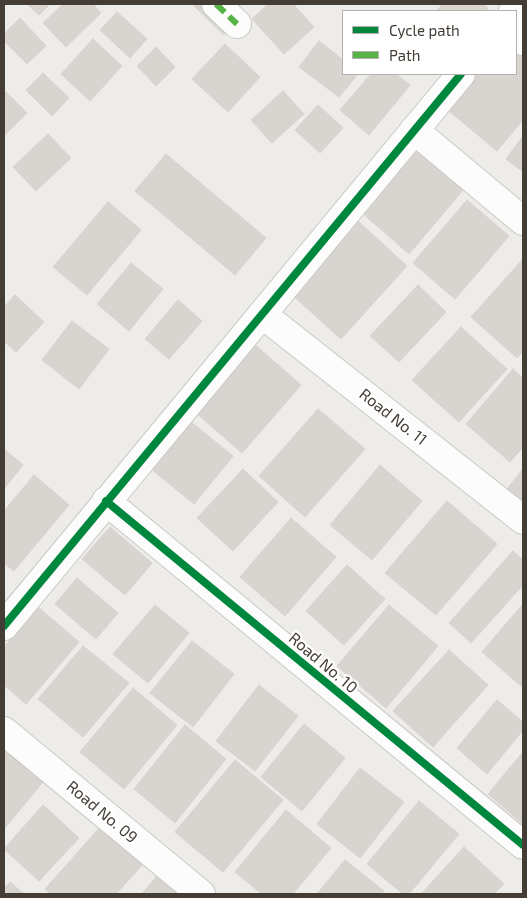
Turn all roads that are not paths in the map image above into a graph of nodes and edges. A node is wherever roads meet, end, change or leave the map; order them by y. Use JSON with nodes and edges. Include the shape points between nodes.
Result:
{"nodes":[{"id":1,"x":216,"y":4,"type":"edge"},
{"id":2,"x":237,"y":24,"type":"dead end"},
{"id":3,"x":460,"y":75,"type":"edge"},
{"id":4,"x":414,"y":130,"type":"junction"},
{"id":5,"x":523,"y":221,"type":"edge"},
{"id":6,"x":262,"y":314,"type":"junction"},
{"id":7,"x":106,"y":501,"type":"junction"},
{"id":8,"x":523,"y":520,"type":"edge"},
{"id":9,"x":4,"y":626,"type":"edge"},
{"id":10,"x":4,"y":730,"type":"edge"},
{"id":11,"x":523,"y":845,"type":"edge"},
{"id":12,"x":201,"y":894,"type":"edge"}],
"edges":[{"from":1,"to":2,"type":"street"},
{"from":3,"to":4,"type":"street"},
{"from":4,"to":5,"type":"street"},
{"from":4,"to":6,"type":"street"},
{"from":6,"to":7,"type":"street"},
{"from":6,"to":8,"type":"street","name":"Road No. 11"},
{"from":7,"to":9,"type":"street"},
{"from":7,"to":11,"type":"street","name":"Road No. 10"},
{"from":10,"to":12,"type":"street","name":"Road No. 09"}]}
